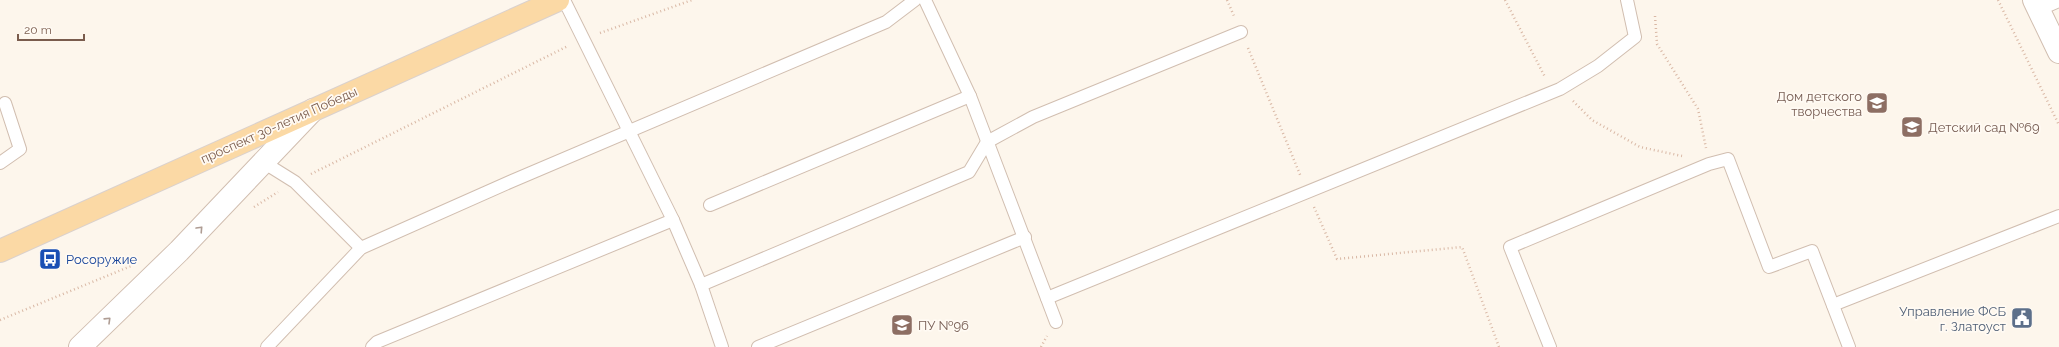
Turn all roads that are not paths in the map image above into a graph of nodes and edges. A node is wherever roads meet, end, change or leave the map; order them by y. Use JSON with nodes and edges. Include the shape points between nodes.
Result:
{"nodes":[{"id":1,"x":558,"y":0,"type":"edge"},
{"id":2,"x":564,"y":0,"type":"edge"},
{"id":3,"x":915,"y":0,"type":"edge"},
{"id":4,"x":925,"y":0,"type":"edge"},
{"id":5,"x":1627,"y":0,"type":"edge"},
{"id":6,"x":2059,"y":1,"type":"edge"},
{"id":7,"x":2036,"y":5,"type":"edge"},
{"id":8,"x":1241,"y":32,"type":"road end"},
{"id":9,"x":2059,"y":52,"type":"edge"},
{"id":10,"x":970,"y":96,"type":"junction"},
{"id":11,"x":5,"y":103,"type":"dead end"},
{"id":12,"x":313,"y":109,"type":"junction"},
{"id":13,"x":629,"y":132,"type":"junction"},
{"id":14,"x":987,"y":142,"type":"junction"},
{"id":15,"x":263,"y":162,"type":"junction"},
{"id":16,"x":0,"y":163,"type":"edge"},
{"id":17,"x":710,"y":205,"type":"dead end"},
{"id":18,"x":2059,"y":216,"type":"edge"},
{"id":19,"x":673,"y":220,"type":"junction"},
{"id":20,"x":1025,"y":237,"type":"junction"},
{"id":21,"x":361,"y":248,"type":"junction"},
{"id":22,"x":0,"y":251,"type":"edge"},
{"id":23,"x":701,"y":285,"type":"junction"},
{"id":24,"x":1047,"y":298,"type":"junction"},
{"id":25,"x":1833,"y":305,"type":"junction"},
{"id":26,"x":1056,"y":322,"type":"dead end"},
{"id":27,"x":80,"y":347,"type":"edge"},
{"id":28,"x":267,"y":347,"type":"edge"},
{"id":29,"x":372,"y":347,"type":"edge"},
{"id":30,"x":722,"y":347,"type":"edge"},
{"id":31,"x":758,"y":347,"type":"edge"},
{"id":32,"x":1550,"y":347,"type":"edge"},
{"id":33,"x":1849,"y":347,"type":"edge"}],
"edges":[{"from":1,"to":12,"type":"main road","name":"проспект 30-летия Победы"},
{"from":2,"to":13,"type":"lane"},
{"from":3,"to":13,"type":"lane","via":[[886,22]]},
{"from":4,"to":10,"type":"lane"},
{"from":5,"to":24,"type":"lane","via":[[1635,37],[1598,66],[1560,90]]},
{"from":6,"to":7,"type":"lane"},
{"from":7,"to":9,"type":"street"},
{"from":8,"to":14,"type":"lane","via":[[1033,117]]},
{"from":10,"to":14,"type":"lane"},
{"from":10,"to":17,"type":"lane"},
{"from":11,"to":16,"type":"lane","via":[[20,149]]},
{"from":12,"to":15,"type":"street"},
{"from":12,"to":22,"type":"main road","name":"проспект 30-летия Победы"},
{"from":13,"to":19,"type":"lane"},
{"from":13,"to":21,"type":"lane"},
{"from":14,"to":20,"type":"lane"},
{"from":14,"to":23,"type":"lane","via":[[969,172]]},
{"from":15,"to":21,"type":"lane","via":[[295,182]]},
{"from":27,"to":15,"type":"street","one_way":true,"via":[[179,251]]},
{"from":18,"to":25,"type":"lane"},
{"from":19,"to":23,"type":"lane"},
{"from":19,"to":29,"type":"lane","via":[[377,342]]},
{"from":20,"to":24,"type":"lane"},
{"from":20,"to":31,"type":"lane"},
{"from":21,"to":28,"type":"lane"},
{"from":23,"to":30,"type":"lane"},
{"from":24,"to":26,"type":"lane"},
{"from":25,"to":32,"type":"lane","via":[[1812,251],[1769,267],[1728,159],[1709,164],[1510,247]]},
{"from":25,"to":33,"type":"lane"}]}
